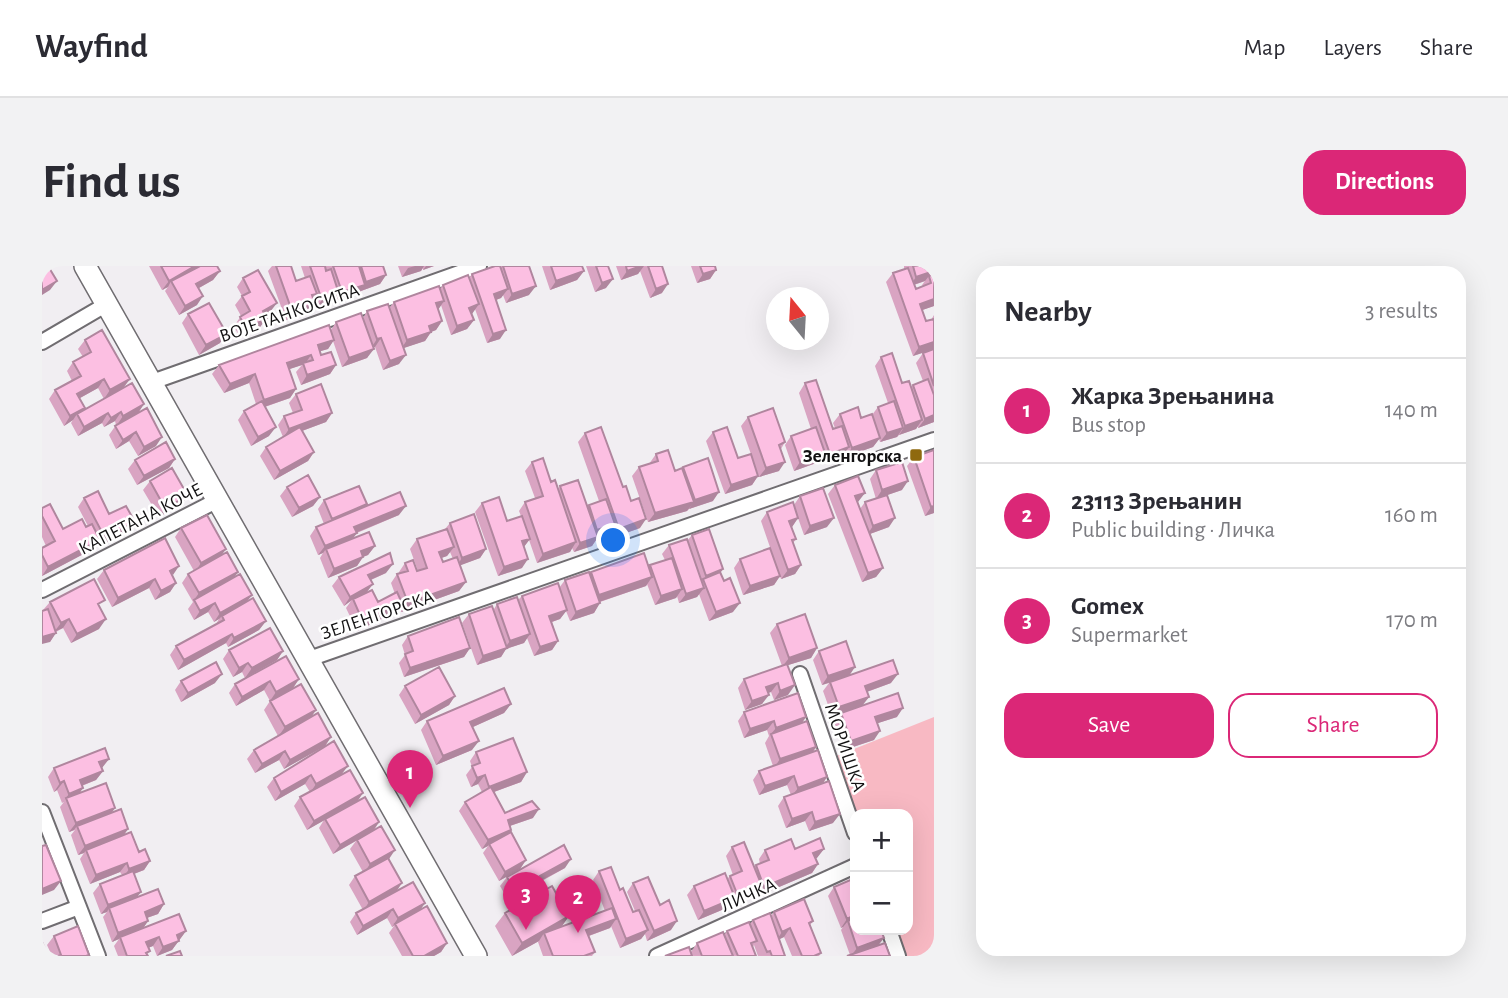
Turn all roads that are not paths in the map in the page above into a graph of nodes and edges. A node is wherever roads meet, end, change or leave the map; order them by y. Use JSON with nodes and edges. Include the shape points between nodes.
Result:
{"nodes":[{"id":1,"x":85,"y":266,"type":"edge"},
{"id":2,"x":479,"y":266,"type":"edge"},
{"id":3,"x":107,"y":304,"type":"junction"},
{"id":4,"x":42,"y":342,"type":"edge"},
{"id":5,"x":152,"y":382,"type":"junction"},
{"id":6,"x":934,"y":440,"type":"edge"},
{"id":7,"x":218,"y":500,"type":"junction"},
{"id":8,"x":42,"y":590,"type":"edge"},
{"id":9,"x":309,"y":659,"type":"junction"},
{"id":10,"x":800,"y":674,"type":"dead end"},
{"id":11,"x":42,"y":812,"type":"edge"},
{"id":12,"x":850,"y":819,"type":"edge"},
{"id":13,"x":850,"y":868,"type":"edge"},
{"id":14,"x":79,"y":907,"type":"junction"},
{"id":15,"x":42,"y":921,"type":"edge"},
{"id":16,"x":891,"y":935,"type":"edge"},
{"id":17,"x":98,"y":956,"type":"edge"},
{"id":18,"x":476,"y":956,"type":"edge"},
{"id":19,"x":657,"y":956,"type":"edge"},
{"id":20,"x":898,"y":956,"type":"edge"}],
"edges":[{"from":1,"to":3,"type":"main road"},
{"from":2,"to":5,"type":"street","name":"ВОЈЕ ТАНКОСИЋА"},
{"from":3,"to":4,"type":"street"},
{"from":3,"to":5,"type":"main road"},
{"from":5,"to":7,"type":"main road"},
{"from":6,"to":9,"type":"street","name":"ЗЕЛЕНГОРСКА"},
{"from":7,"to":8,"type":"street","name":"КАПЕТАНА КОЧЕ"},
{"from":7,"to":9,"type":"main road"},
{"from":9,"to":18,"type":"main road"},
{"from":10,"to":12,"type":"street","name":"МОРИШКА"},
{"from":11,"to":14,"type":"street"},
{"from":13,"to":19,"type":"street","name":"ЛИЧКА"},
{"from":14,"to":15,"type":"street"},
{"from":14,"to":17,"type":"street"},
{"from":16,"to":20,"type":"street"}]}
